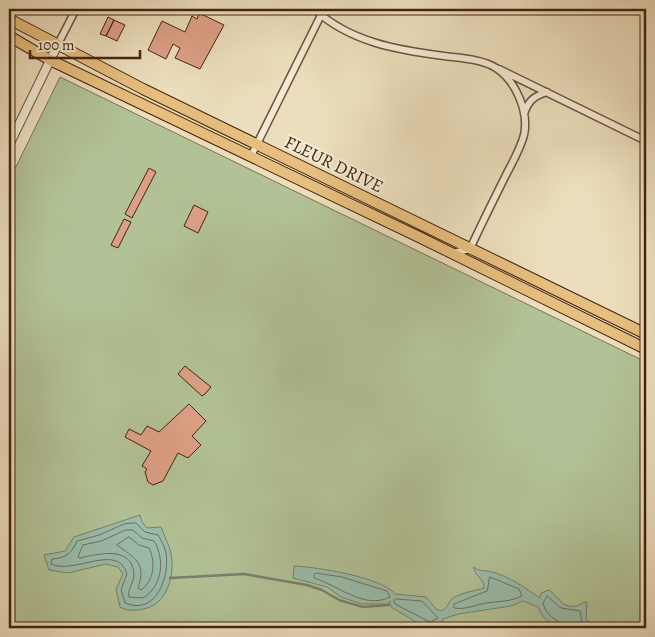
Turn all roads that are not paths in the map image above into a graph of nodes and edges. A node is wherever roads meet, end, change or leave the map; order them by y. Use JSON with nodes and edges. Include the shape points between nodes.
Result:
{"nodes":[{"id":1,"x":76,"y":9,"type":"edge"},
{"id":2,"x":314,"y":9,"type":"edge"},
{"id":3,"x":322,"y":12,"type":"edge"},
{"id":4,"x":9,"y":19,"type":"edge"},
{"id":5,"x":9,"y":36,"type":"edge"},
{"id":6,"x":58,"y":44,"type":"junction"},
{"id":7,"x":50,"y":60,"type":"junction"},
{"id":8,"x":496,"y":68,"type":"junction"},
{"id":9,"x":547,"y":92,"type":"junction"},
{"id":10,"x":524,"y":114,"type":"junction"},
{"id":11,"x":646,"y":141,"type":"edge"},
{"id":12,"x":9,"y":145,"type":"edge"},
{"id":13,"x":258,"y":145,"type":"junction"},
{"id":14,"x":251,"y":156,"type":"junction"},
{"id":15,"x":470,"y":249,"type":"junction"},
{"id":16,"x":452,"y":253,"type":"junction"},
{"id":17,"x":646,"y":334,"type":"edge"},
{"id":18,"x":646,"y":349,"type":"edge"}],
"edges":[{"from":1,"to":6,"type":"street"},
{"from":2,"to":3,"type":"street"},
{"from":3,"to":8,"type":"street","via":[[338,27],[371,42],[400,50],[475,61]]},
{"from":3,"to":13,"type":"street"},
{"from":4,"to":6,"type":"main road","name":"FLEUR DRIVE"},
{"from":5,"to":7,"type":"main road","name":"FLEUR DRIVE"},
{"from":6,"to":7,"type":"street"},
{"from":6,"to":13,"type":"main road","name":"FLEUR DRIVE"},
{"from":7,"to":12,"type":"street"},
{"from":7,"to":14,"type":"main road","name":"FLEUR DRIVE"},
{"from":8,"to":9,"type":"street"},
{"from":8,"to":10,"type":"street","via":[[514,88]]},
{"from":9,"to":10,"type":"street","via":[[531,100]]},
{"from":9,"to":11,"type":"street"},
{"from":10,"to":15,"type":"street","via":[[519,150]]},
{"from":13,"to":14,"type":"street"},
{"from":13,"to":15,"type":"main road","name":"FLEUR DRIVE"},
{"from":14,"to":16,"type":"main road","name":"FLEUR DRIVE"},
{"from":15,"to":16,"type":"street"},
{"from":15,"to":17,"type":"main road","name":"FLEUR DRIVE"},
{"from":16,"to":18,"type":"main road","name":"FLEUR DRIVE"}]}
